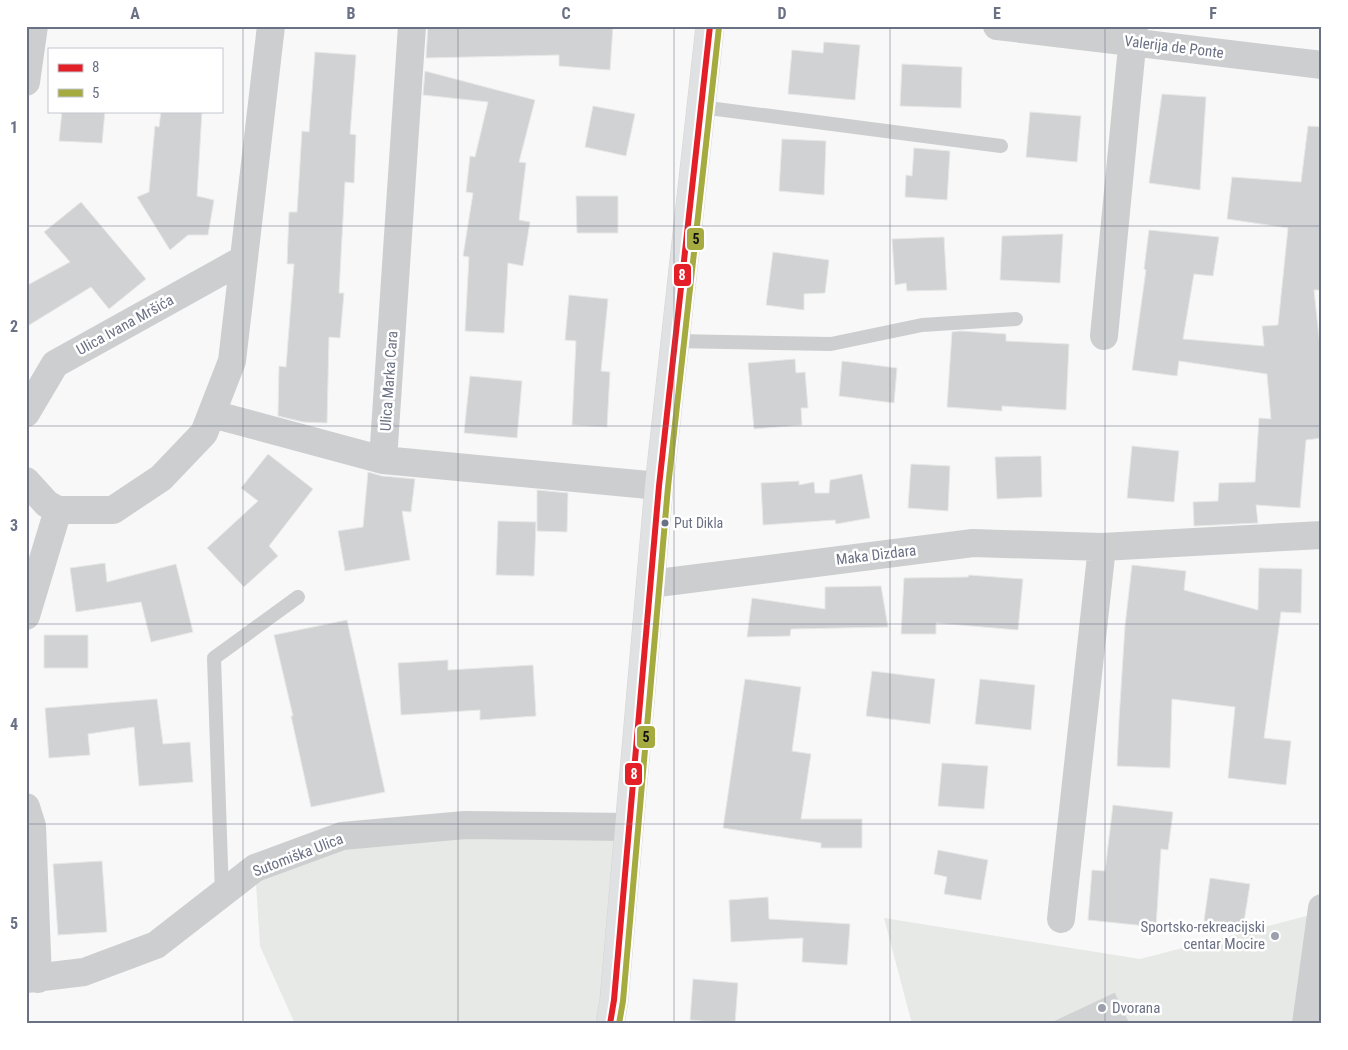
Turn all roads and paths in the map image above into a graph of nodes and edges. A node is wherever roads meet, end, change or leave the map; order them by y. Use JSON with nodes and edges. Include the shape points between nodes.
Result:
{"nodes":[{"id":1,"x":34,"y":26,"type":"edge"},
{"id":2,"x":271,"y":26,"type":"edge"},
{"id":3,"x":412,"y":26,"type":"edge"},
{"id":4,"x":710,"y":26,"type":"edge"},
{"id":5,"x":997,"y":26,"type":"edge"},
{"id":6,"x":1133,"y":34,"type":"edge"},
{"id":7,"x":1322,"y":65,"type":"edge"},
{"id":8,"x":26,"y":82,"type":"edge"},
{"id":9,"x":701,"y":108,"type":"junction"},
{"id":10,"x":1001,"y":146,"type":"dead end"},
{"id":11,"x":244,"y":259,"type":"junction"},
{"id":12,"x":1016,"y":318,"type":"dead end"},
{"id":13,"x":1104,"y":336,"type":"dead end"},
{"id":14,"x":675,"y":341,"type":"junction"},
{"id":15,"x":26,"y":413,"type":"edge"},
{"id":16,"x":212,"y":414,"type":"junction"},
{"id":17,"x":384,"y":460,"type":"junction"},
{"id":18,"x":26,"y":481,"type":"edge"},
{"id":19,"x":659,"y":486,"type":"junction"},
{"id":20,"x":58,"y":510,"type":"junction"},
{"id":21,"x":1322,"y":535,"type":"edge"},
{"id":22,"x":1102,"y":547,"type":"junction"},
{"id":23,"x":650,"y":584,"type":"junction"},
{"id":24,"x":298,"y":597,"type":"dead end"},
{"id":25,"x":26,"y":616,"type":"edge"},
{"id":26,"x":26,"y":807,"type":"edge"},
{"id":27,"x":629,"y":827,"type":"junction"},
{"id":28,"x":222,"y":894,"type":"junction"},
{"id":29,"x":1322,"y":908,"type":"edge"},
{"id":30,"x":1061,"y":919,"type":"dead end"},
{"id":31,"x":32,"y":979,"type":"edge"},
{"id":32,"x":610,"y":1024,"type":"edge"},
{"id":33,"x":1306,"y":1024,"type":"edge"}],
"edges":[{"from":1,"to":8,"type":"street"},
{"from":2,"to":11,"type":"street"},
{"from":3,"to":17,"type":"street","name":"Ulica Marka Cara"},
{"from":4,"to":9,"type":"street"},
{"from":5,"to":6,"type":"street","name":"Valerija de Ponte"},
{"from":6,"to":7,"type":"street","name":"Valerija de Ponte"},
{"from":6,"to":13,"type":"street"},
{"from":9,"to":10,"type":"lane"},
{"from":9,"to":14,"type":"street"},
{"from":11,"to":15,"type":"street","name":"Ulica Ivana Mršića","via":[[55,364]]},
{"from":11,"to":16,"type":"street","via":[[232,361]]},
{"from":12,"to":14,"type":"lane","via":[[922,325],[831,344]]},
{"from":14,"to":19,"type":"street"},
{"from":16,"to":17,"type":"street"},
{"from":16,"to":20,"type":"street","via":[[204,433],[161,478],[113,510]]},
{"from":17,"to":19,"type":"street"},
{"from":18,"to":20,"type":"street","via":[[47,504]]},
{"from":19,"to":23,"type":"street"},
{"from":20,"to":25,"type":"street"},
{"from":21,"to":22,"type":"street","name":"Maka Dizdara"},
{"from":22,"to":23,"type":"street","name":"Maka Dizdara","via":[[973,542]]},
{"from":22,"to":30,"type":"street"},
{"from":23,"to":27,"type":"street"},
{"from":24,"to":28,"type":"lane","via":[[214,658]]},
{"from":26,"to":31,"type":"street","via":[[32,826]]},
{"from":27,"to":28,"type":"street","name":"Sutomiška Ulica","via":[[465,824],[342,836],[255,868]]},
{"from":27,"to":32,"type":"street"},
{"from":28,"to":31,"type":"street","name":"Sutomiška Ulica","via":[[156,944],[84,972]]},
{"from":29,"to":33,"type":"street"}]}
